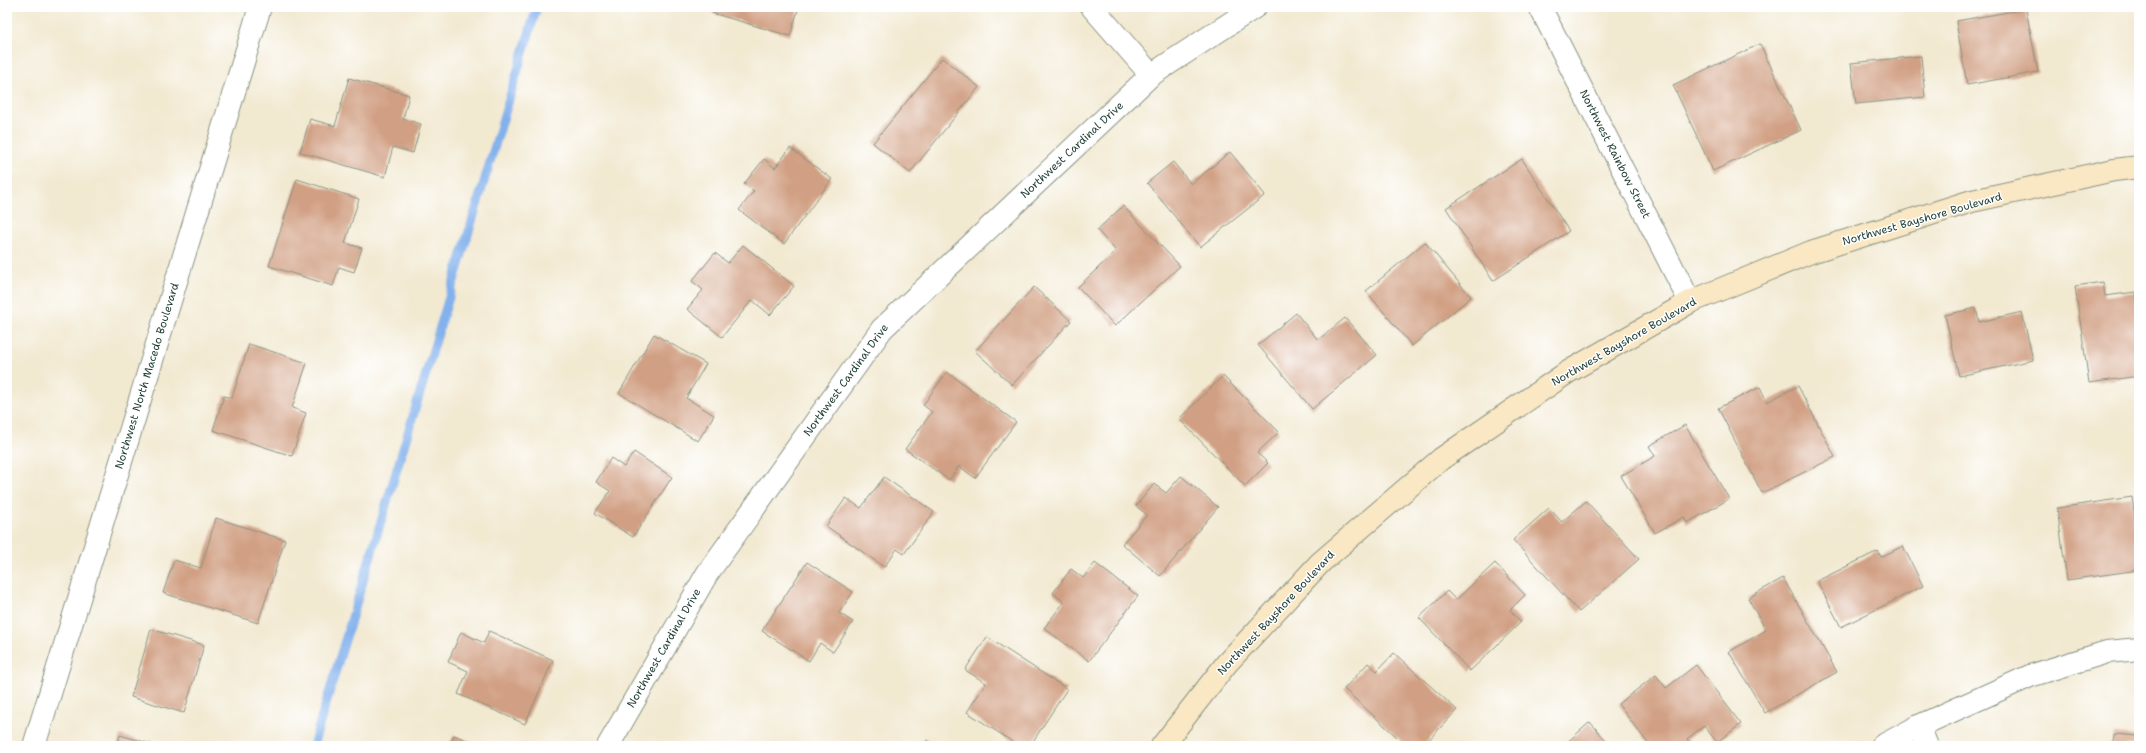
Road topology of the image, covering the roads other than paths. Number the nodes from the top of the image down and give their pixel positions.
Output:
1 (260, 7) edge
2 (1092, 7) edge
3 (1255, 7) edge
4 (1540, 7) edge
5 (1151, 76) junction
6 (2139, 168) edge
7 (1690, 302) junction
8 (2139, 649) edge
9 (1920, 726) junction
10 (34, 746) edge
11 (608, 746) edge
12 (1162, 746) edge
13 (1882, 746) edge
14 (1927, 746) edge

1 - 10 street, Northwest North Macedo Boulevard
2 - 5 street
3 - 5 street, Northwest Cardinal Drive
4 - 7 street, Northwest Rainbow Street
5 - 11 street, Northwest Cardinal Drive
6 - 7 main road, Northwest Bayshore Boulevard
7 - 12 main road, Northwest Bayshore Boulevard
8 - 9 street
9 - 13 street
9 - 14 street

